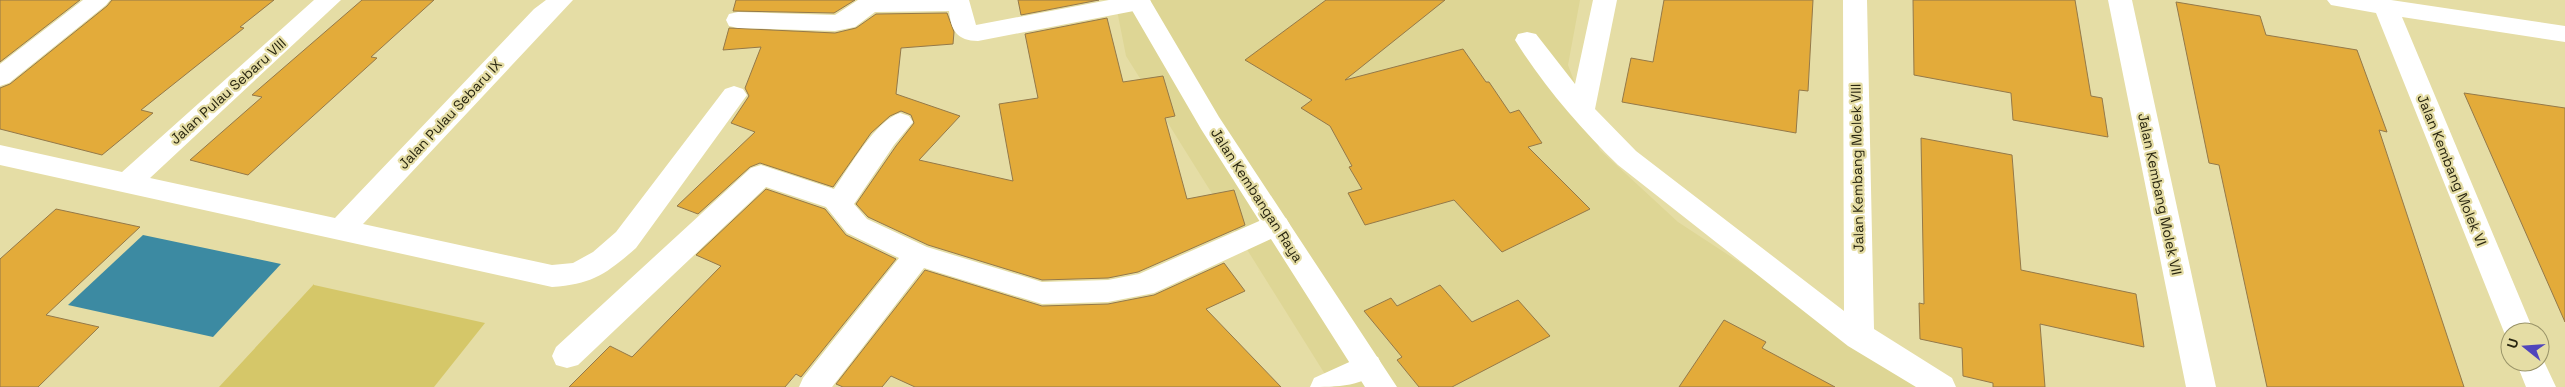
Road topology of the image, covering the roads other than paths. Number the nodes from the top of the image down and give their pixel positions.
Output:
1 (98, 0) edge
2 (329, 0) edge
3 (561, 0) edge
4 (1605, 0) edge
5 (1855, 0) edge
6 (2120, 0) edge
7 (2339, 0) edge
8 (1138, 1) edge
9 (2386, 7) junction
10 (738, 20) dead end
11 (2565, 34) edge
12 (1527, 40) dead end
13 (0, 77) edge
14 (734, 95) dead end
15 (1582, 111) junction
16 (900, 122) dead end
17 (0, 155) edge
18 (127, 183) junction
19 (840, 201) junction
20 (1276, 225) junction
21 (341, 230) junction
22 (918, 255) junction
23 (2515, 322) edge
24 (1859, 336) junction
25 (567, 356) dead end
26 (2535, 372) edge
27 (1375, 376) edge
28 (814, 387) edge
29 (1325, 387) edge
30 (1941, 387) edge
31 (2201, 387) edge
32 (2541, 387) edge

1 - 13 street
2 - 18 street, Jalan Pulau Sebaru VIII
3 - 21 street, Jalan Pulau Sebaru IX
4 - 15 street
5 - 24 street, Jalan Kembang Molek VIII
6 - 31 street, Jalan Kembang Molek VII
7 - 9 street
8 - 10 street
8 - 20 street, Jalan Kembangan Raya
9 - 11 street
9 - 23 street, Jalan Kembang Molek VI
12 - 15 street
14 - 21 street
15 - 24 street
16 - 19 street
17 - 18 street
18 - 21 street
19 - 22 street
19 - 25 street
20 - 22 street
20 - 27 street, Jalan Kembangan Raya
22 - 28 street
24 - 30 street
26 - 32 street
27 - 29 street

